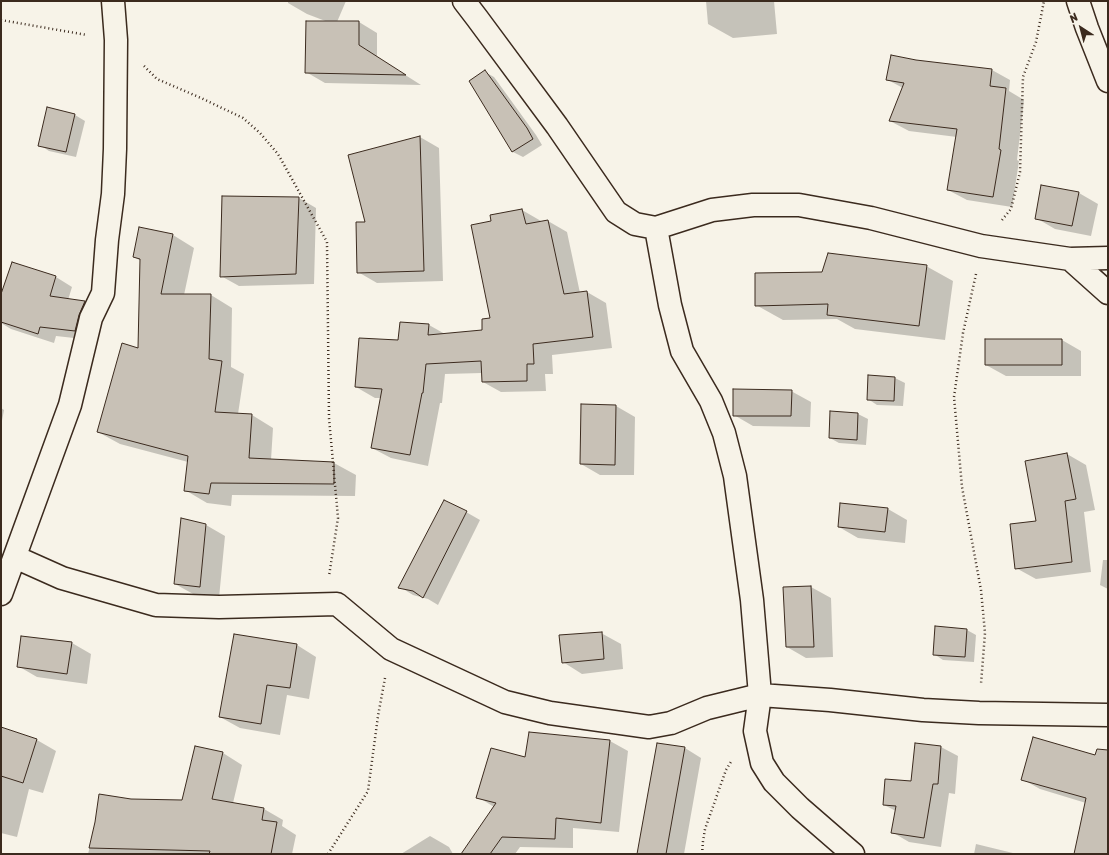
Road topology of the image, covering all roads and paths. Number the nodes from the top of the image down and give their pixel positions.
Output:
1 (113, 1) edge
2 (464, 1) edge
3 (1044, 1) edge
4 (1078, 1) edge
5 (1, 20) edge
6 (116, 40) junction
7 (1108, 81) edge
8 (656, 228) junction
9 (981, 246) junction
10 (1108, 258) edge
11 (1070, 259) junction
12 (1108, 293) edge
13 (15, 557) junction
14 (1, 594) edge
15 (337, 604) junction
16 (391, 649) junction
17 (760, 695) junction
18 (978, 713) junction
19 (1108, 715) edge
20 (755, 731) junction
21 (328, 854) edge
22 (702, 854) edge
23 (853, 854) edge

1 - 6 street
2 - 8 street
3 - 9 path
4 - 7 street
5 - 6 path
6 - 13 street
6 - 15 path
8 - 9 street
8 - 17 street
9 - 11 street
9 - 18 path
10 - 11 street
11 - 12 street
13 - 14 street
13 - 15 street
15 - 16 street
16 - 17 street
16 - 21 path
17 - 18 street
17 - 20 street
18 - 19 street
20 - 22 path
20 - 23 street

